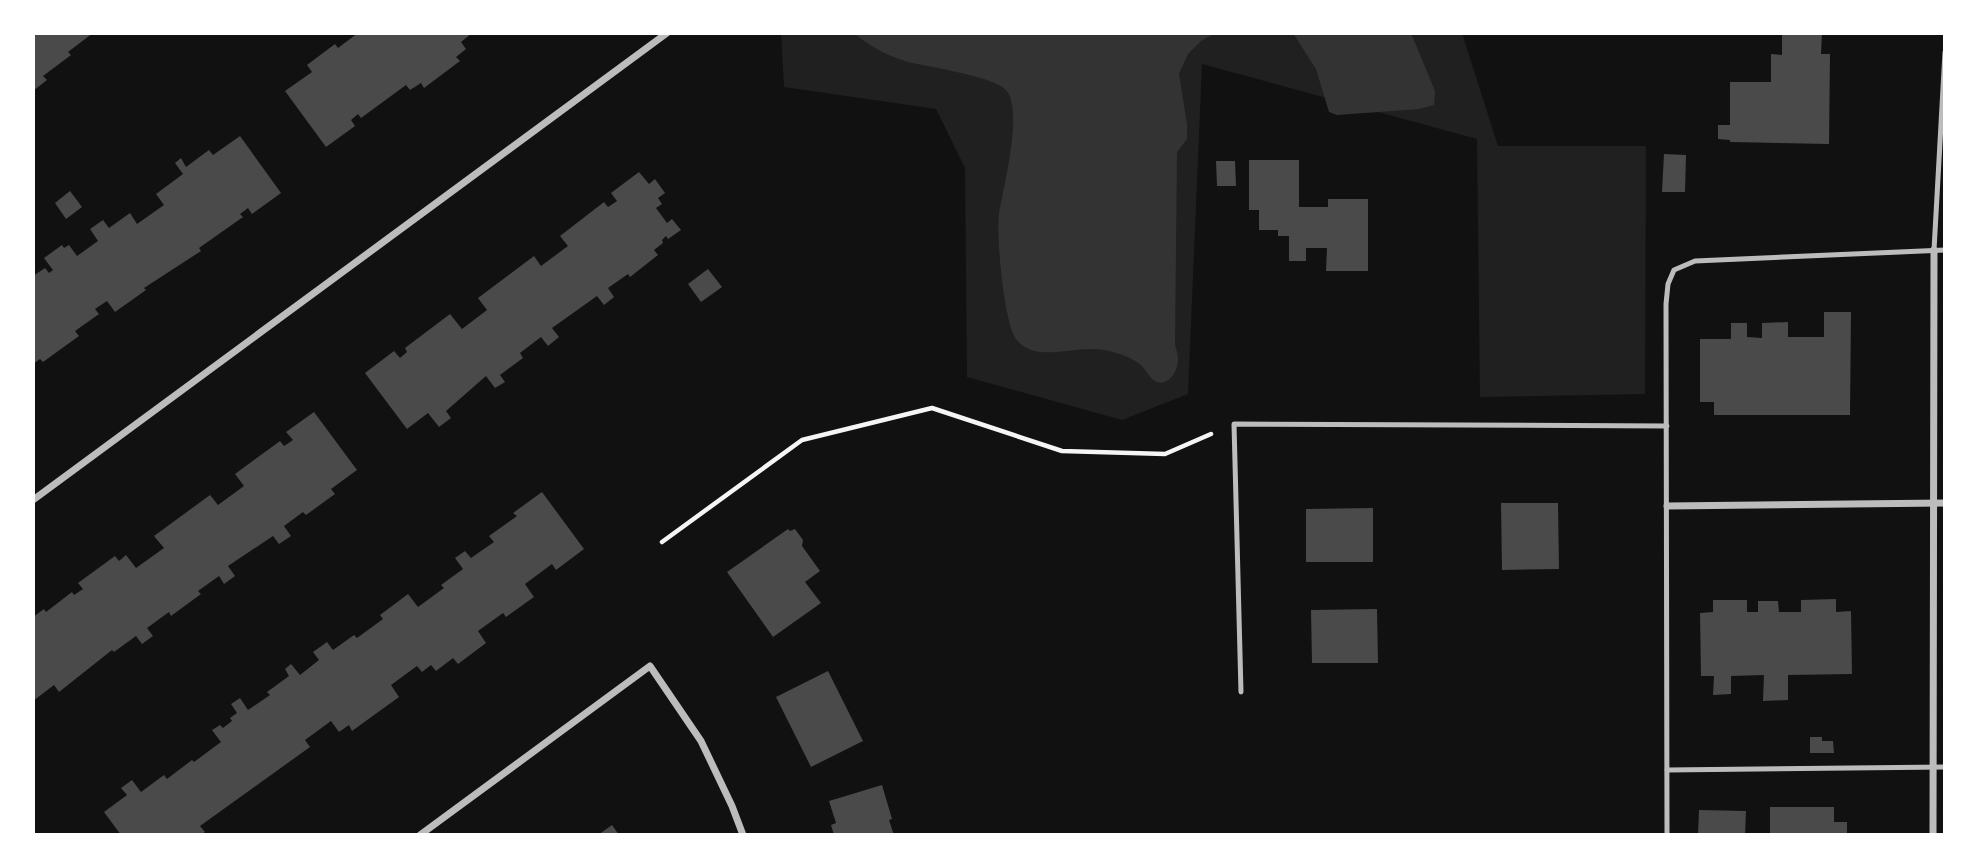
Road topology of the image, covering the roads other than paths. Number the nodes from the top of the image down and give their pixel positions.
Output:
1 (667, 33) edge
2 (1945, 52) edge
3 (1934, 250) junction
4 (1945, 250) edge
5 (1667, 426) junction
6 (33, 500) edge
7 (1934, 503) junction
8 (1945, 503) edge
9 (1667, 506) junction
10 (1241, 692) dead end
11 (1933, 767) junction
12 (1945, 767) edge
13 (1667, 770) junction
14 (420, 835) edge
15 (743, 835) edge
16 (1667, 835) edge
17 (1933, 835) edge

1 - 6 street
2 - 3 lane
3 - 4 lane
3 - 5 lane
3 - 7 street
5 - 9 lane
5 - 10 lane
7 - 8 street
7 - 9 street
7 - 11 street
9 - 13 lane
11 - 12 lane
11 - 13 lane
11 - 17 street
13 - 16 lane
14 - 15 street

